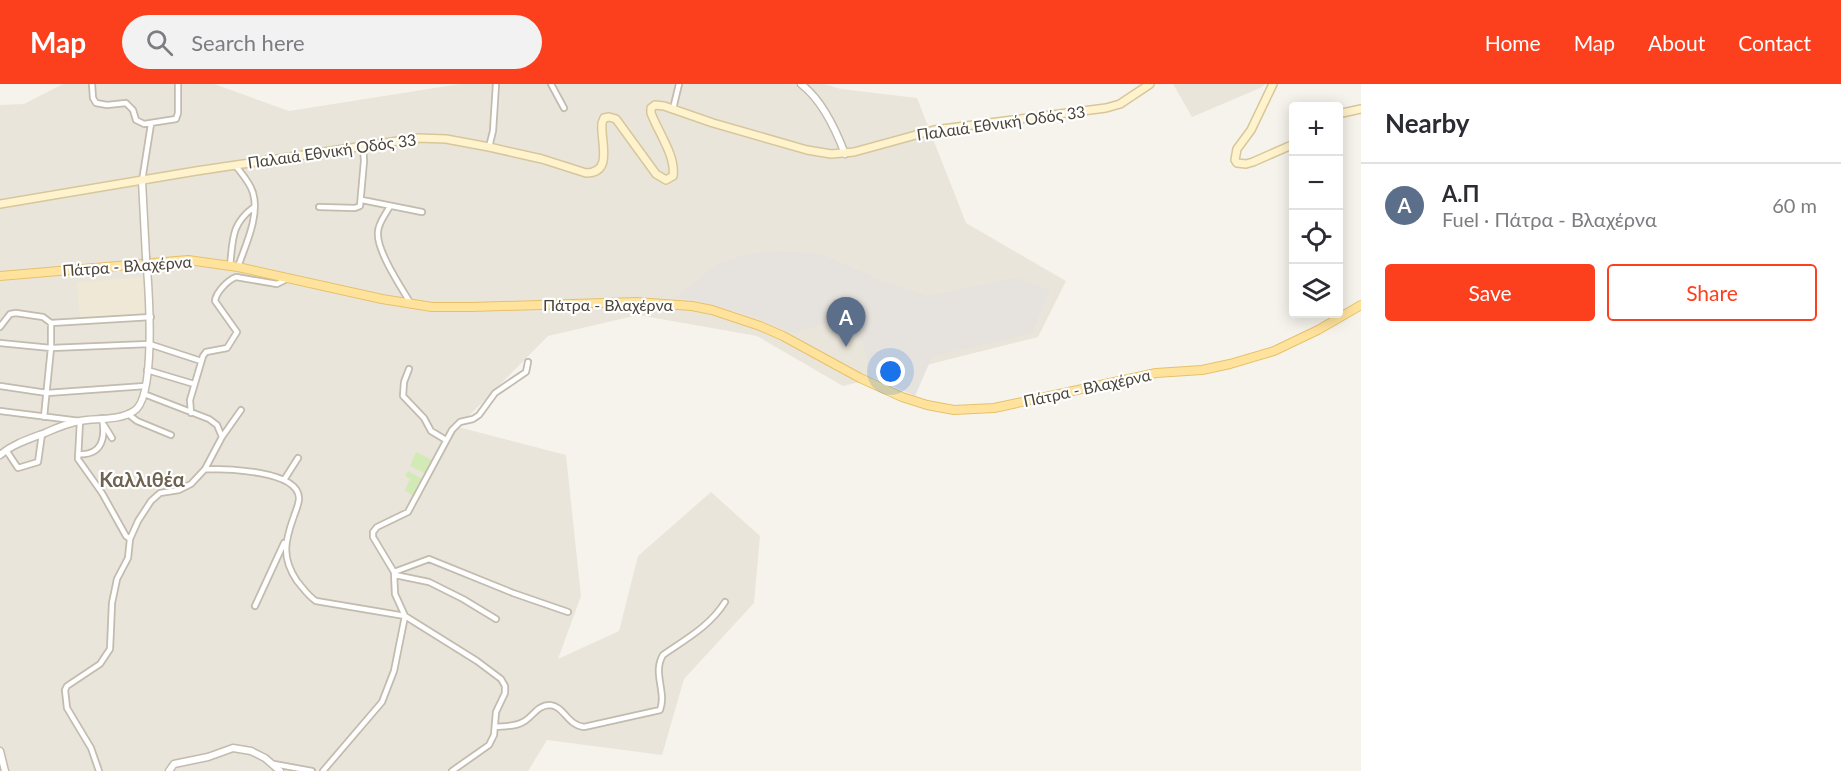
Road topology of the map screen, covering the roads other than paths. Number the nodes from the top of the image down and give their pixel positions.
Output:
1 (92, 84) edge
2 (178, 84) edge
3 (496, 84) edge
4 (551, 84) edge
5 (679, 84) edge
6 (801, 84) edge
7 (1150, 84) edge
8 (1273, 84) edge
9 (564, 108) dead end
10 (673, 109) junction
11 (1361, 109) edge
12 (1343, 113) edge
13 (151, 124) junction
14 (363, 145) junction
15 (1289, 146) edge
16 (489, 147) junction
17 (845, 154) junction
18 (235, 165) junction
19 (142, 181) junction
20 (362, 200) junction
21 (0, 204) edge
22 (390, 206) junction
23 (254, 207) junction
24 (319, 207) dead end
25 (422, 212) dead end
26 (234, 266) junction
27 (0, 276) edge
28 (289, 278) junction
29 (411, 304) junction
30 (1361, 305) edge
31 (151, 317) junction
32 (51, 322) junction
33 (0, 327) edge
34 (0, 343) edge
35 (149, 344) junction
36 (51, 348) junction
37 (201, 361) junction
38 (528, 362) dead end
39 (409, 369) dead end
40 (147, 370) junction
41 (194, 384) junction
42 (0, 386) edge
43 (145, 386) junction
44 (47, 393) junction
45 (144, 394) junction
46 (241, 410) dead end
47 (0, 411) edge
48 (191, 413) junction
49 (128, 414) junction
50 (44, 417) junction
51 (80, 420) junction
52 (103, 420) junction
53 (42, 434) junction
54 (171, 435) dead end
55 (222, 437) junction
56 (111, 438) dead end
57 (446, 440) junction
58 (6, 450) junction
59 (78, 454) junction
60 (0, 455) edge
61 (298, 458) dead end
62 (205, 469) junction
63 (284, 480) junction
64 (286, 537) junction
65 (130, 539) junction
66 (394, 573) junction
67 (725, 602) dead end
68 (255, 606) dead end
69 (568, 612) dead end
70 (405, 616) junction
71 (496, 619) dead end
72 (495, 727) junction
73 (0, 751) edge
74 (274, 764) junction
75 (6, 771) edge
76 (99, 771) edge
77 (169, 771) edge
78 (280, 771) edge
79 (312, 771) edge
80 (323, 771) edge
81 (452, 771) edge

1 - 13 street
2 - 13 street
3 - 16 street
4 - 9 street
5 - 10 street
6 - 17 street
7 - 17 main road, Παλαιά Εθνική Οδός 33
8 - 15 main road
10 - 16 main road, Παλαιά Εθνική Οδός 33
10 - 17 main road, Παλαιά Εθνική Οδός 33
11 - 12 main road
13 - 19 street
14 - 16 main road, Παλαιά Εθνική Οδός 33
14 - 18 main road, Παλαιά Εθνική Οδός 33
14 - 20 street
18 - 19 main road, Παλαιά Εθνική Οδός 33
18 - 23 street
19 - 21 main road, Παλαιά Εθνική Οδός 33
19 - 31 street, bridge
20 - 22 street
20 - 24 street
22 - 25 street
22 - 29 street
23 - 26 street
23 - 26 street
26 - 27 main road, Πάτρα - Βλαχέρνα
26 - 28 main road, Πάτρα - Βλαχέρνα
28 - 29 main road, Πάτρα - Βλαχέρνα
28 - 37 street
29 - 30 main road, Πάτρα - Βλαχέρνα
31 - 32 street
31 - 35 street
32 - 33 street
32 - 36 street
34 - 36 street
35 - 36 street
35 - 37 street
35 - 40 street
36 - 44 street
37 - 41 street
38 - 57 street
39 - 57 street
40 - 41 street
40 - 43 street
41 - 48 street
42 - 44 street
43 - 44 street
43 - 45 street
44 - 50 street
45 - 48 street
45 - 49 street
46 - 55 street
47 - 50 street
48 - 55 street
49 - 52 street
49 - 54 street
50 - 51 street
51 - 52 street
51 - 53 street
51 - 59 street
52 - 56 street
52 - 59 street
53 - 58 street
53 - 58 street
55 - 62 street
57 - 66 street
58 - 60 street
59 - 65 street
61 - 63 street
62 - 63 street
62 - 65 street
63 - 64 street
64 - 68 street
64 - 70 street
65 - 76 street
66 - 69 street
66 - 70 street
66 - 71 street
67 - 72 street
70 - 72 street
70 - 80 street
72 - 81 street
73 - 75 street
74 - 77 street
74 - 78 street
74 - 79 street

